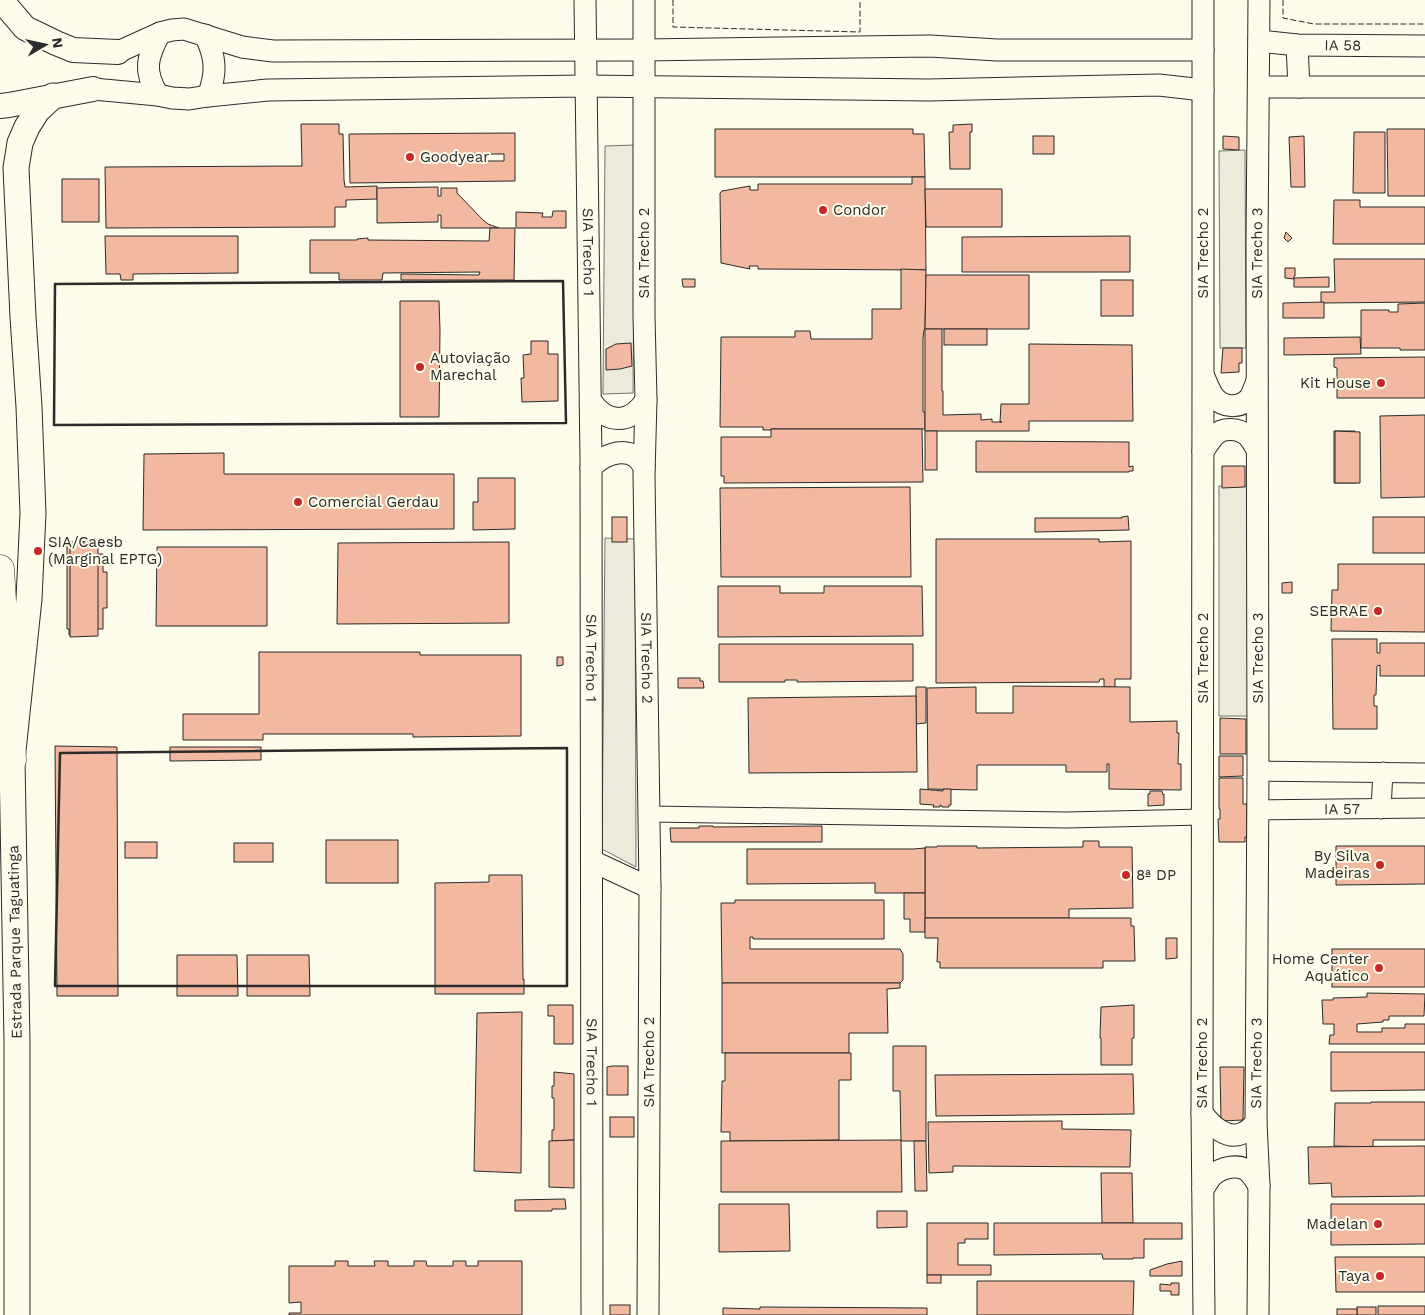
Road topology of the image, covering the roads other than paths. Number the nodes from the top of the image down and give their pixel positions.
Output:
1 (1, 0) edge
2 (585, 0) edge
3 (644, 0) edge
4 (1203, 0) edge
5 (1260, 0) edge
6 (160, 33) junction
7 (205, 35) junction
8 (1259, 41) junction
9 (1297, 45) junction
10 (1425, 46) edge
11 (586, 49) junction
12 (644, 50) junction
13 (1203, 50) junction
14 (118, 52) joint
15 (586, 86) junction
16 (643, 86) junction
17 (1259, 86) junction
18 (1299, 87) junction
19 (1425, 87) edge
20 (94, 89) joint
21 (1203, 90) junction
22 (53, 96) junction
23 (158, 96) junction
24 (208, 96) junction
25 (0, 106) edge
26 (8, 161) edge
27 (1203, 376) junction
28 (1258, 380) junction
29 (646, 400) junction
30 (591, 401) junction
31 (1257, 449) junction
32 (1203, 451) junction
33 (644, 467) junction
34 (591, 468) junction
35 (0, 568) edge
36 (12, 760) junction
37 (1258, 771) junction
38 (1383, 772) junction
39 (1425, 773) edge
40 (1425, 808) edge
41 (1381, 809) junction
42 (1258, 810) junction
43 (650, 814) junction
44 (1203, 817) junction
45 (592, 861) junction
46 (650, 888) junction
47 (1202, 1113) junction
48 (1256, 1122) junction
49 (1258, 1186) junction
50 (1203, 1189) junction
51 (17, 1315) edge
52 (592, 1315) edge
53 (648, 1315) edge
54 (1204, 1315) edge
55 (1258, 1315) edge

1 - 14 main road
2 - 11 main road, SIA Trecho 1
3 - 12 main road, SIA Trecho 2
4 - 13 main road, SIA Trecho 2
5 - 8 main road, SIA Trecho 3
6 - 7 main road
6 - 14 main road
6 - 23 main road
7 - 11 main road
7 - 24 main road
8 - 9 main road, IA 58
8 - 17 main road, SIA Trecho 3
9 - 10 main road, IA 58
9 - 18 main road
11 - 12 main road
11 - 15 main road, SIA Trecho 1
12 - 13 main road
12 - 16 main road, SIA Trecho 2
13 - 21 main road, SIA Trecho 2
15 - 16 main road
15 - 24 main road
15 - 30 main road, SIA Trecho 1
16 - 21 main road
16 - 29 main road, SIA Trecho 2
17 - 18 main road
17 - 28 main road, SIA Trecho 3
18 - 19 main road
20 - 22 main road
20 - 23 main road
21 - 27 main road, SIA Trecho 2
22 - 25 main road
22 - 26 highway
23 - 24 main road
26 - 36 highway
27 - 28 main road
27 - 32 main road, SIA Trecho 2
28 - 31 main road, SIA Trecho 3
29 - 30 main road
29 - 33 main road, SIA Trecho 2
30 - 34 main road, SIA Trecho 1
31 - 32 main road
31 - 37 main road, SIA Trecho 3
32 - 44 main road, SIA Trecho 2
33 - 34 main road
33 - 43 main road, SIA Trecho 2
34 - 45 main road, SIA Trecho 1
35 - 36 highway, Estrada Parque Taguatinga
36 - 51 highway, Estrada Parque Taguatinga
37 - 38 street
37 - 42 main road, SIA Trecho 3
38 - 39 street
38 - 41 street
40 - 41 street, IA 57
41 - 42 street, IA 57
42 - 48 main road, SIA Trecho 3
43 - 44 street
43 - 46 main road, SIA Trecho 2
44 - 47 main road, SIA Trecho 2
45 - 46 main road
45 - 52 main road, SIA Trecho 1
46 - 53 main road, SIA Trecho 2
47 - 48 main road
47 - 50 main road, SIA Trecho 2
48 - 49 main road, SIA Trecho 3
49 - 50 main road
49 - 55 main road, SIA Trecho 3
50 - 54 main road, SIA Trecho 2

